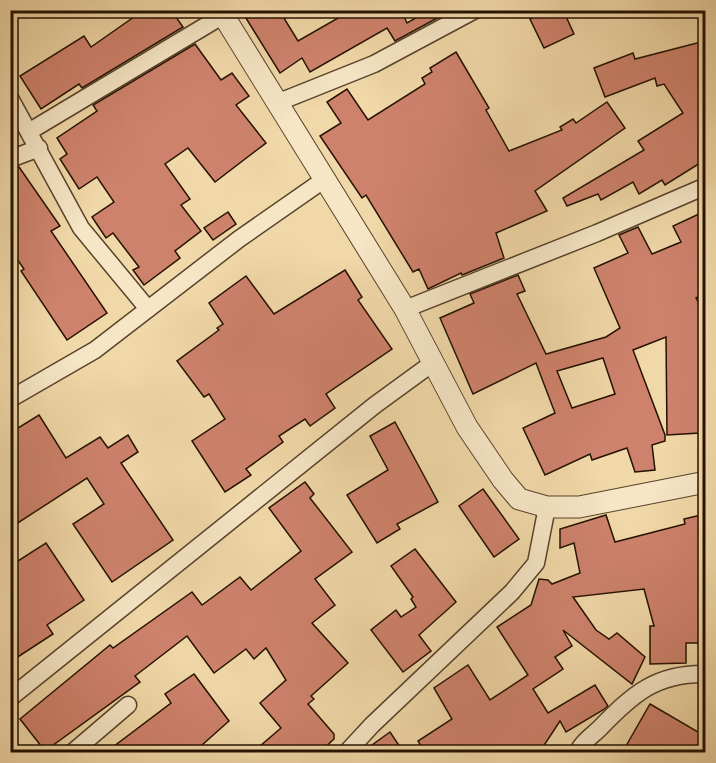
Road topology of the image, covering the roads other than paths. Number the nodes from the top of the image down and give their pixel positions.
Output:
1 (475, 10) edge
2 (221, 13) edge
3 (10, 98) edge
4 (279, 102) junction
5 (30, 131) junction
6 (39, 148) junction
7 (10, 159) edge
8 (325, 179) junction
9 (705, 186) edge
10 (148, 309) junction
11 (405, 309) junction
12 (434, 362) junction
13 (10, 399) edge
14 (705, 482) edge
15 (547, 507) junction
16 (705, 674) edge
17 (10, 698) edge
18 (128, 705) dead end
19 (73, 753) edge
20 (347, 753) edge
21 (578, 753) edge

1 - 4 street
2 - 4 street
2 - 5 street
3 - 5 street
4 - 8 street
5 - 6 street
6 - 7 street
6 - 10 street
8 - 10 street
8 - 11 street
9 - 11 street
10 - 13 street
11 - 12 street
12 - 15 street
12 - 17 street
14 - 15 street
15 - 20 street
16 - 21 street
18 - 19 street

